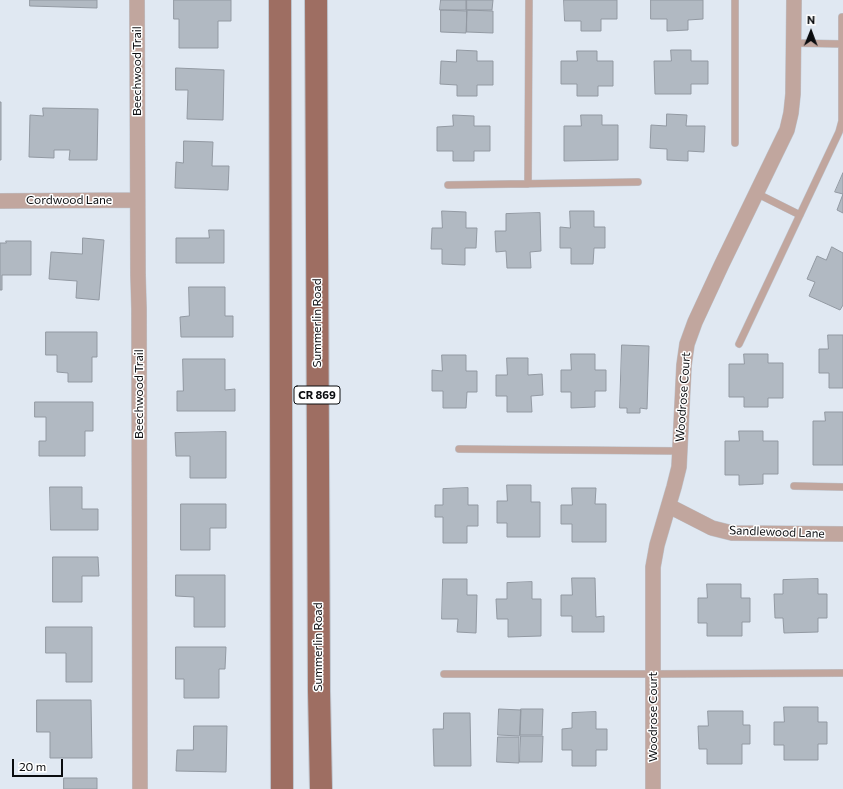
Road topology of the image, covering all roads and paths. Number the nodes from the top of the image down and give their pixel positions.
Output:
1 (137, 0) edge
2 (280, 0) edge
3 (316, 0) edge
4 (529, 0) edge
5 (735, 0) edge
6 (794, 0) edge
7 (842, 17) dead end
8 (793, 43) junction
9 (842, 44) edge
10 (735, 143) dead end
11 (638, 182) dead end
12 (528, 184) junction
13 (448, 185) dead end
14 (756, 193) junction
15 (137, 200) junction
16 (0, 201) edge
17 (800, 215) junction
18 (739, 344) dead end
19 (459, 449) dead end
20 (679, 452) junction
21 (794, 486) dead end
22 (843, 487) edge
23 (669, 506) junction
24 (843, 534) edge
25 (843, 673) edge
26 (444, 674) dead end
27 (653, 674) junction
28 (140, 789) edge
29 (282, 789) edge
30 (321, 789) edge
31 (653, 789) edge

1 - 15 street, Beechwood Trail
2 - 29 main road, CR 869
3 - 30 main road, Summerlin Road / CR 869
4 - 12 lane
5 - 10 lane
6 - 8 street, Woodrose Court
7 - 9 lane
8 - 9 lane
8 - 14 street, Woodrose Court
9 - 17 lane
11 - 12 lane
12 - 13 lane
14 - 17 lane
14 - 20 street, Woodrose Court
15 - 16 street, Cordwood Lane
15 - 28 street, Beechwood Trail
17 - 18 lane
19 - 20 lane
20 - 23 street, Woodrose Court
21 - 22 lane
23 - 24 street, Sandlewood Lane
23 - 27 street, Woodrose Court
25 - 27 lane
26 - 27 lane
27 - 31 street, Woodrose Court

